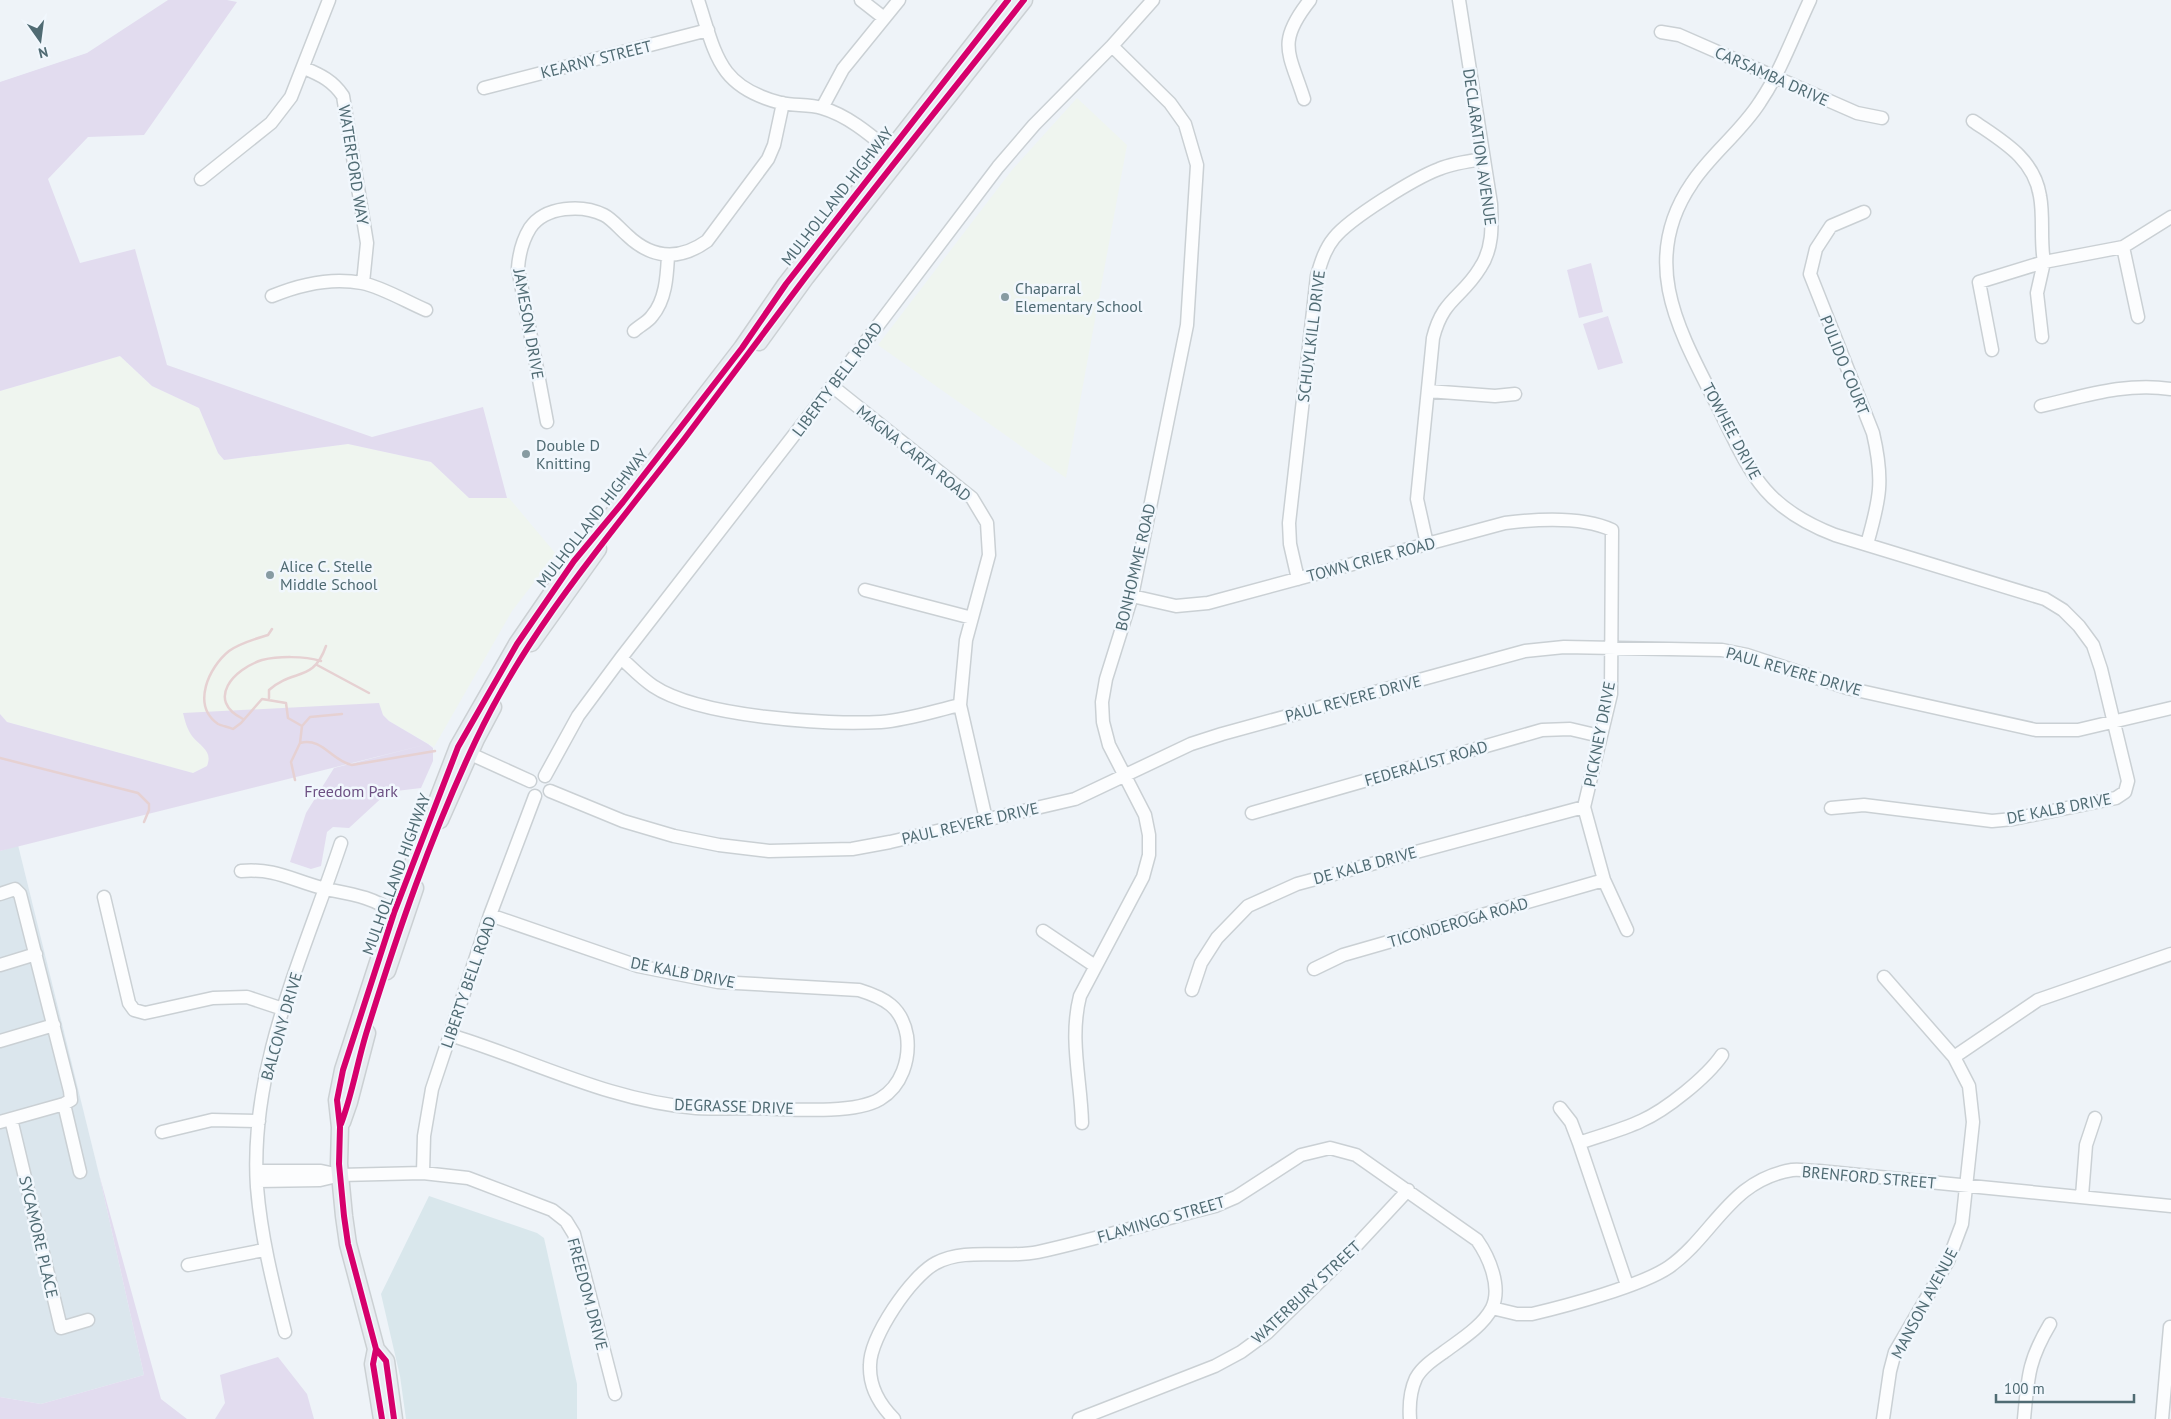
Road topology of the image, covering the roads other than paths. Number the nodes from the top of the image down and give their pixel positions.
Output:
1 (329, 0) edge
2 (698, 0) edge
3 (861, 0) edge
4 (899, 0) edge
5 (1008, 0) edge
6 (1024, 0) edge
7 (1153, 0) edge
8 (1310, 0) edge
9 (1459, 0) edge
10 (1810, 0) edge
11 (884, 18) junction
12 (708, 30) junction
13 (1661, 32) dead end
14 (1112, 46) junction
15 (304, 68) junction
16 (1774, 76) junction
17 (484, 88) dead end
18 (1304, 99) dead end
19 (783, 104) junction
20 (822, 108) junction
21 (1882, 118) dead end
22 (1973, 120) dead end
23 (895, 155) junction
24 (1484, 159) junction
25 (201, 179) dead end
26 (1864, 212) dead end
27 (2171, 218) edge
28 (2123, 247) junction
29 (668, 256) junction
30 (2044, 262) junction
31 (363, 283) junction
32 (272, 296) dead end
33 (426, 310) dead end
34 (2138, 317) dead end
35 (634, 331) dead end
36 (2042, 337) dead end
37 (1992, 350) dead end
38 (832, 386) junction
39 (2171, 389) edge
40 (1428, 391) junction
41 (1516, 394) dead end
42 (2041, 406) dead end
43 (547, 422) dead end
44 (1612, 530) joint
45 (1427, 544) junction
46 (1867, 544) junction
47 (1298, 578) junction
48 (865, 590) dead end
49 (1132, 596) junction
50 (972, 618) junction
51 (1612, 648) junction
52 (621, 658) junction
53 (960, 705) junction
54 (2171, 708) edge
55 (2114, 722) junction
56 (1600, 736) junction
57 (467, 752) junction
58 (545, 776) junction
59 (1126, 776) junction
60 (530, 781) junction
61 (550, 791) junction
62 (535, 796) junction
63 (1584, 806) junction
64 (1831, 808) dead end
65 (1252, 813) dead end
66 (986, 820) junction
67 (341, 843) dead end
68 (241, 870) dead end
69 (1604, 880) junction
70 (326, 889) junction
71 (0, 894) edge
72 (104, 897) dead end
73 (400, 915) junction
74 (490, 915) junction
75 (1627, 930) dead end
76 (1043, 931) dead end
77 (36, 954) junction
78 (2171, 954) edge
79 (0, 964) edge
80 (1095, 966) junction
81 (1314, 969) dead end
82 (1884, 977) dead end
83 (1192, 990) dead end
84 (283, 1009) junction
85 (54, 1025) junction
86 (450, 1035) junction
87 (0, 1041) edge
88 (909, 1050) joint
89 (1722, 1055) dead end
90 (1954, 1057) junction
91 (64, 1104) junction
92 (1560, 1108) dead end
93 (2095, 1118) dead end
94 (6, 1120) edge
95 (259, 1121) junction
96 (1082, 1123) dead end
97 (162, 1132) dead end
98 (1579, 1143) junction
99 (80, 1172) dead end
100 (423, 1173) junction
101 (340, 1175) junction
102 (257, 1176) junction
103 (1968, 1186) junction
104 (1408, 1190) junction
105 (2082, 1196) junction
106 (2171, 1206) edge
107 (264, 1250) junction
108 (188, 1264) dead end
109 (1627, 1285) junction
110 (1492, 1308) junction
111 (88, 1320) dead end
112 (2050, 1324) dead end
113 (2170, 1327) dead end
114 (285, 1332) dead end
115 (376, 1348) junction
116 (615, 1394) dead end
117 (382, 1419) edge
118 (394, 1419) edge
119 (894, 1419) edge
120 (1079, 1419) edge
121 (1410, 1419) edge
122 (1883, 1419) edge
123 (2024, 1419) edge
124 (2162, 1419) edge

1 - 15 street
2 - 12 street
3 - 11 street
4 - 11 street
5 - 23 main road, MULHOLLAND HIGHWAY
6 - 23 main road, MULHOLLAND HIGHWAY
7 - 14 street, LIBERTY BELL ROAD
8 - 18 street
9 - 24 street, DECLARATION AVENUE
10 - 16 street, TOWHEE DRIVE
11 - 20 street
12 - 17 street, KEARNY STREET
12 - 19 street
13 - 16 street, CARSAMBA DRIVE
14 - 38 street, LIBERTY BELL ROAD
14 - 49 street, BONHOMME ROAD
15 - 25 street
15 - 31 street, WATERFORD WAY
16 - 21 street, CARSAMBA DRIVE
16 - 46 street, TOWHEE DRIVE
19 - 20 street
19 - 29 street
20 - 23 street
22 - 30 street
23 - 57 main road, MULHOLLAND HIGHWAY
23 - 73 main road, MULHOLLAND HIGHWAY
24 - 40 street, DECLARATION AVENUE
24 - 47 street, SCHUYLKILL DRIVE
26 - 46 street, PULIDO COURT
27 - 28 street
28 - 30 street
28 - 34 street
29 - 35 street
29 - 43 street, JAMESON DRIVE
30 - 36 street
30 - 37 street
31 - 32 street
31 - 33 street
38 - 50 street, MAGNA CARTA ROAD
38 - 52 street, LIBERTY BELL ROAD
39 - 42 street
40 - 41 street
40 - 45 street, DECLARATION AVENUE
44 - 45 street, TOWN CRIER ROAD
44 - 51 street, PICKNEY DRIVE
45 - 47 street, TOWN CRIER ROAD
46 - 55 street, TOWHEE DRIVE
47 - 49 street, TOWN CRIER ROAD
48 - 50 street
49 - 59 street, BONHOMME ROAD
50 - 53 street, MAGNA CARTA ROAD
51 - 55 street, PAUL REVERE DRIVE
51 - 56 street, PICKNEY DRIVE
51 - 59 street, PAUL REVERE DRIVE
52 - 53 street
52 - 58 street, LIBERTY BELL ROAD
53 - 66 street, MAGNA CARTA ROAD
54 - 55 street, PAUL REVERE DRIVE
55 - 64 street, DE KALB DRIVE
56 - 63 street, PICKNEY DRIVE
56 - 65 street, FEDERALIST ROAD
57 - 60 street
57 - 73 main road, MULHOLLAND HIGHWAY
58 - 60 street
58 - 61 street
59 - 66 street, PAUL REVERE DRIVE
59 - 80 street, BONHOMME ROAD
60 - 62 street
61 - 62 street
61 - 66 street, PAUL REVERE DRIVE
62 - 74 street, LIBERTY BELL ROAD
63 - 69 street, PICKNEY DRIVE
63 - 83 street, DE KALB DRIVE
67 - 70 street, BALCONY DRIVE
68 - 70 street
69 - 75 street, PICKNEY DRIVE
69 - 81 street, TICONDEROGA ROAD
70 - 73 street
70 - 84 street, BALCONY DRIVE
71 - 77 street
72 - 84 street
73 - 101 main road, MULHOLLAND HIGHWAY
74 - 86 street, LIBERTY BELL ROAD
74 - 88 street, DE KALB DRIVE
76 - 80 street
77 - 79 street
77 - 85 street
78 - 90 street
80 - 96 street, BONHOMME ROAD
82 - 90 street, MANSON AVENUE
84 - 95 street, BALCONY DRIVE
85 - 87 street
85 - 91 street
86 - 88 street, DEGRASSE DRIVE
86 - 100 street, LIBERTY BELL ROAD
89 - 98 street
90 - 103 street, MANSON AVENUE
91 - 94 street
91 - 99 street
92 - 98 street
93 - 105 street
94 - 111 street, SYCAMORE PLACE
95 - 97 street
95 - 102 street, BALCONY DRIVE
98 - 109 street
100 - 101 street, FREEDOM DRIVE
100 - 116 street, FREEDOM DRIVE
101 - 102 street, FREEDOM DRIVE
101 - 115 main road, MULHOLLAND HIGHWAY
102 - 107 street, BALCONY DRIVE
103 - 105 street, BRENFORD STREET
103 - 109 street, BRENFORD STREET
103 - 122 street, MANSON AVENUE
104 - 110 street, FLAMINGO STREET
104 - 119 street, FLAMINGO STREET
104 - 120 street, WATERBURY STREET
105 - 106 street, BRENFORD STREET
107 - 108 street
107 - 114 street, BALCONY DRIVE
109 - 110 street, BRENFORD STREET
110 - 121 street
112 - 123 street
113 - 124 street
115 - 117 main road, MULHOLLAND HIGHWAY
115 - 118 main road, MULHOLLAND HIGHWAY

